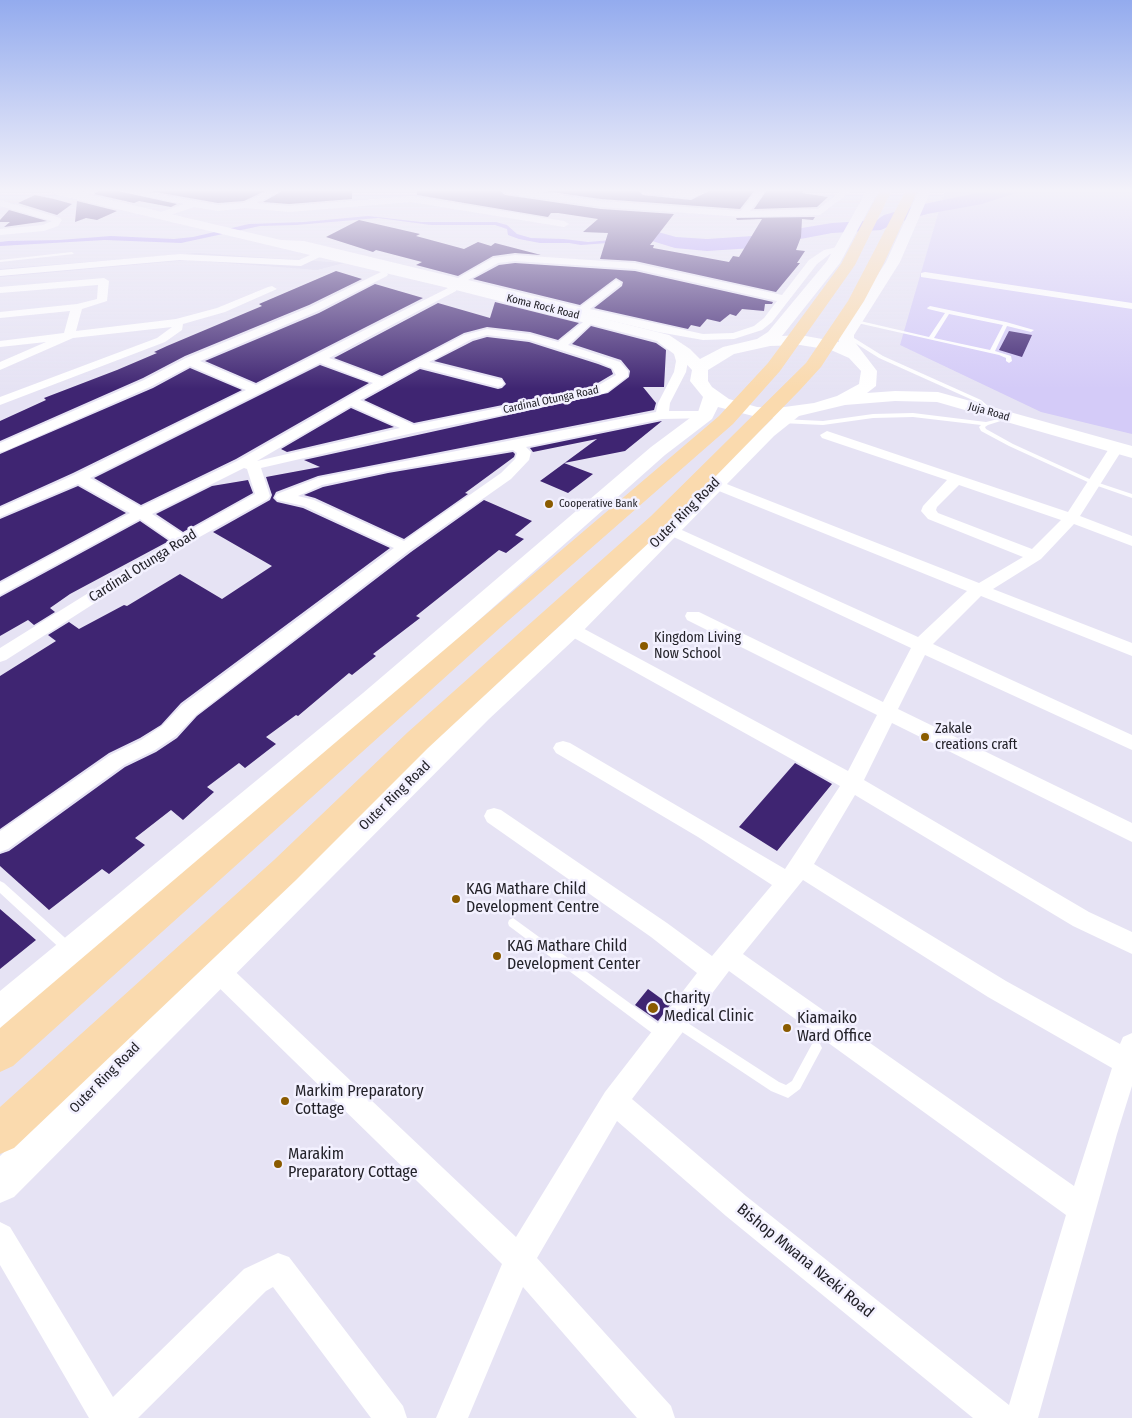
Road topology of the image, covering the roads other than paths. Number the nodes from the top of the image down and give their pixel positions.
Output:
1 (43, 256) edge
2 (317, 256) junction
3 (349, 256) edge
4 (820, 256) edge
5 (844, 256) edge
6 (853, 256) edge
7 (875, 256) edge
8 (890, 256) edge
9 (0, 261) edge
10 (0, 273) edge
11 (383, 274) junction
12 (925, 276) dead end
13 (616, 284) dead end
14 (456, 285) junction
15 (272, 289) dead end
16 (0, 290) edge
17 (783, 299) junction
18 (1132, 306) edge
19 (77, 308) junction
20 (930, 308) dead end
21 (583, 310) junction
22 (948, 312) junction
23 (0, 315) edge
24 (177, 322) junction
25 (587, 322) junction
26 (1006, 324) junction
27 (1031, 330) dead end
28 (846, 334) junction
29 (69, 336) junction
30 (663, 338) junction
31 (931, 338) junction
32 (766, 342) junction
33 (0, 344) edge
34 (561, 345) junction
35 (742, 346) junction
36 (992, 352) junction
37 (318, 358) junction
38 (858, 358) junction
39 (190, 361) junction
40 (1009, 361) dead end
41 (421, 364) junction
42 (0, 366) edge
43 (700, 369) junction
44 (382, 382) junction
45 (498, 383) dead end
46 (254, 389) junction
47 (938, 398) junction
48 (843, 400) junction
49 (351, 401) junction
50 (0, 402) edge
51 (712, 404) junction
52 (662, 415) junction
53 (785, 415) junction
54 (996, 418) junction
55 (413, 429) junction
56 (827, 435) dead end
57 (516, 445) junction
58 (0, 448) edge
59 (1124, 450) edge
60 (248, 465) junction
61 (79, 478) junction
62 (955, 480) junction
63 (1094, 482) junction
64 (714, 484) junction
65 (263, 496) junction
66 (1132, 496) edge
67 (284, 497) junction
68 (0, 513) edge
69 (141, 513) junction
70 (1071, 518) junction
71 (668, 529) junction
72 (182, 541) junction
73 (1132, 541) edge
74 (405, 548) junction
75 (1035, 556) junction
76 (980, 589) junction
77 (0, 590) edge
78 (693, 616) dead end
79 (571, 629) junction
80 (921, 645) junction
81 (1132, 650) edge
82 (0, 656) edge
83 (888, 711) junction
84 (1132, 743) edge
85 (563, 748) dead end
86 (852, 784) junction
87 (494, 816) dead end
88 (1132, 834) edge
89 (0, 843) edge
90 (794, 875) junction
91 (0, 886) edge
92 (514, 923) dead end
93 (1132, 943) edge
94 (73, 953) junction
95 (720, 963) junction
96 (216, 969) junction
97 (0, 1013) edge
98 (670, 1028) junction
99 (816, 1048) dead end
100 (0, 1053) edge
101 (1129, 1054) edge
102 (614, 1101) junction
103 (0, 1134) edge
104 (0, 1183) edge
105 (1082, 1209) junction
106 (0, 1237) edge
107 (519, 1260) junction
108 (107, 1418) edge
109 (115, 1418) edge
110 (390, 1418) edge
111 (452, 1418) edge
112 (659, 1418) edge
113 (999, 1418) edge
114 (1022, 1418) edge

1 - 9 lane
2 - 10 street
2 - 11 street
2 - 30 main road, Koma Rock Road
3 - 14 street
4 - 17 street
5 - 32 main road, Outer Ring Road
6 - 100 main road, Outer Ring Road
7 - 103 main road, Outer Ring Road
8 - 28 main road, Outer Ring Road
11 - 14 street
11 - 39 street
12 - 18 street
13 - 21 street
14 - 17 street
14 - 21 street
14 - 25 street
14 - 37 street
15 - 24 street
16 - 19 street
17 - 21 street
19 - 23 street
19 - 29 street
20 - 22 lane
22 - 26 lane
22 - 31 lane
24 - 29 street
24 - 50 street
25 - 34 street
25 - 52 street
26 - 27 lane
26 - 36 lane
28 - 31 lane
28 - 32 main road, Outer Ring Road
28 - 38 main road, Outer Ring Road
28 - 54 lane
29 - 33 street
29 - 42 street
30 - 35 main road
30 - 43 main road, Koma Rock Road
31 - 36 lane
32 - 35 main road, Outer Ring Road
34 - 41 street, Cardinal Otunga Road
34 - 55 street, Cardinal Otunga Road
35 - 43 main road, Outer Ring Road
36 - 40 lane
37 - 44 street
37 - 46 street
38 - 47 main road
38 - 48 main road, Outer Ring Road
39 - 46 street
39 - 58 street
41 - 44 street, Cardinal Otunga Road
41 - 45 street
43 - 51 main road
44 - 49 street, Cardinal Otunga Road
46 - 61 street
47 - 48 main road, Juja Road
47 - 54 main road, Juja Road
48 - 53 main road, Outer Ring Road
49 - 55 street
49 - 60 street, Cardinal Otunga Road
51 - 52 street
51 - 53 main road, Outer Ring Road
51 - 94 main road
52 - 57 street
53 - 54 lane
53 - 64 main road, Outer Ring Road
54 - 59 main road, Juja Road
54 - 63 lane
55 - 60 street, Cardinal Otunga Road
56 - 62 street
57 - 67 street
57 - 74 street
59 - 63 street
60 - 65 street
60 - 69 street
61 - 68 street
61 - 69 street
62 - 70 street
62 - 75 street
63 - 66 lane
63 - 70 street
64 - 71 main road, Outer Ring Road
64 - 76 street
65 - 67 street
65 - 72 street, Cardinal Otunga Road
67 - 74 street
69 - 72 street
69 - 77 street
70 - 73 street
70 - 75 street
71 - 79 main road, Outer Ring Road
71 - 80 street
72 - 82 street, Cardinal Otunga Road
74 - 89 street
75 - 76 street
76 - 80 street
76 - 81 street
78 - 83 street
79 - 86 street
79 - 96 main road, Outer Ring Road
80 - 83 street
80 - 84 street
83 - 86 street
83 - 88 street
85 - 90 street
86 - 90 street
86 - 93 street
87 - 95 street
90 - 95 street
90 - 101 street
91 - 94 lane
92 - 98 lane
94 - 97 main road
95 - 98 street
95 - 105 street
96 - 104 main road, Outer Ring Road
96 - 107 street
98 - 99 lane
98 - 102 street
101 - 105 street
102 - 107 street
102 - 113 street, Bishop Mwana Nzeki Road
105 - 114 street
106 - 108 street
107 - 111 street
107 - 112 street
109 - 110 street

